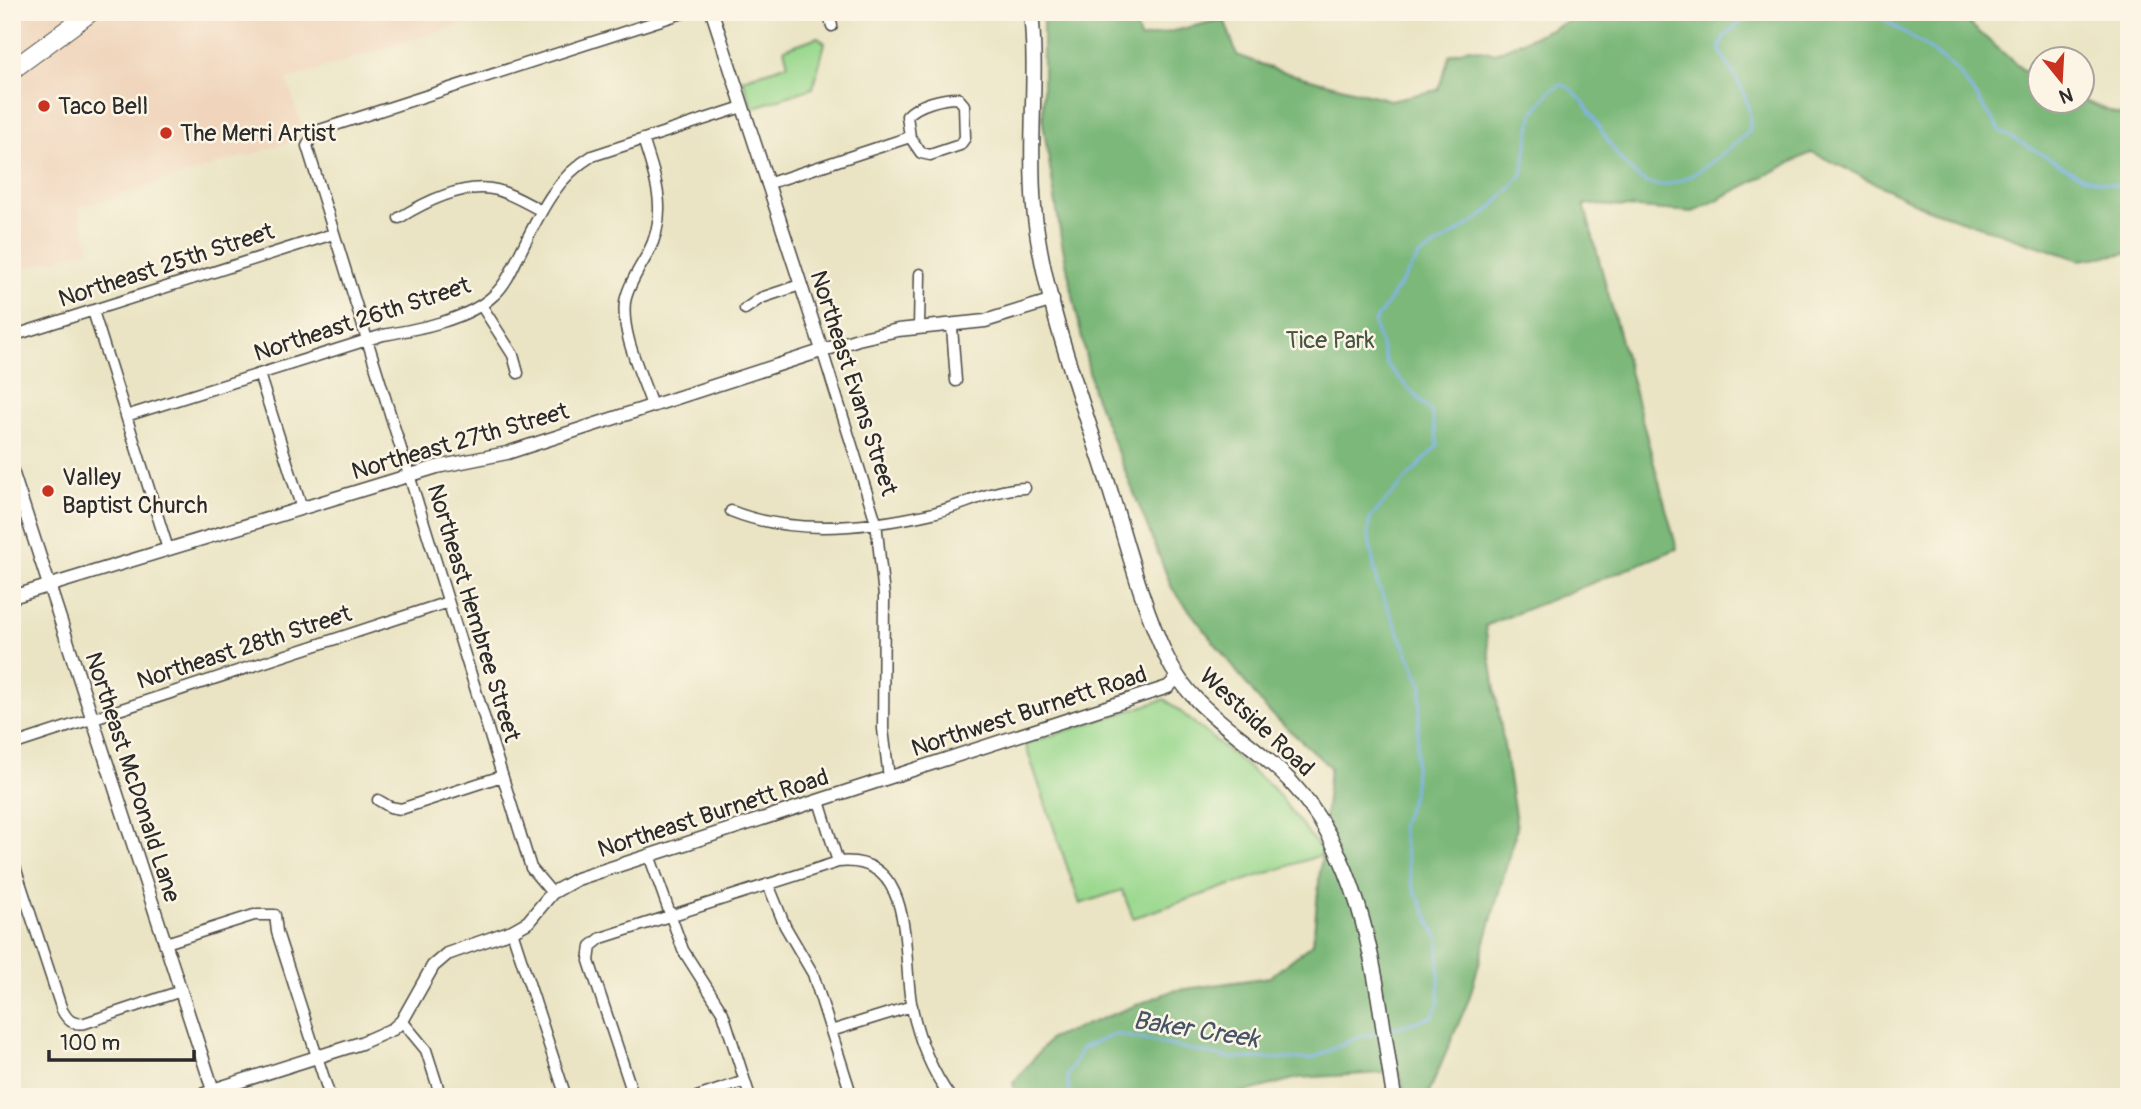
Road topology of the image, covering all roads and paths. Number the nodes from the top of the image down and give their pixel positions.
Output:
1 (91, 12) edge
2 (686, 12) edge
3 (712, 12) edge
4 (828, 12) edge
5 (1031, 12) edge
6 (832, 26) dead end
7 (12, 70) edge
8 (742, 107) junction
9 (910, 137) junction
10 (643, 139) junction
11 (767, 184) junction
12 (542, 211) junction
13 (399, 218) dead end
14 (333, 234) junction
15 (920, 274) dead end
16 (800, 285) junction
17 (1053, 300) junction
18 (481, 305) junction
19 (745, 309) dead end
20 (93, 310) junction
21 (952, 327) junction
22 (919, 328) junction
23 (12, 336) edge
24 (367, 340) junction
25 (822, 351) junction
26 (518, 373) dead end
27 (259, 374) junction
28 (956, 381) dead end
29 (652, 406) junction
30 (126, 416) junction
31 (12, 471) edge
32 (410, 476) junction
33 (1026, 488) dead end
34 (302, 509) junction
35 (731, 511) dead end
36 (876, 522) junction
37 (169, 549) junction
38 (49, 586) junction
39 (12, 597) edge
40 (449, 602) junction
41 (1177, 678) junction
42 (92, 718) junction
43 (12, 745) edge
44 (502, 776) junction
45 (889, 778) junction
46 (378, 800) dead end
47 (819, 802) junction
48 (649, 855) junction
49 (12, 858) edge
50 (838, 862) junction
51 (768, 884) junction
52 (552, 893) junction
53 (670, 916) junction
54 (512, 931) junction
55 (166, 943) junction
56 (181, 991) junction
57 (912, 1006) junction
58 (402, 1021) junction
59 (831, 1031) junction
60 (317, 1056) junction
61 (745, 1081) junction
62 (214, 1094) edge
63 (193, 1097) edge
64 (330, 1097) edge
65 (441, 1097) edge
66 (566, 1097) edge
67 (634, 1097) edge
68 (697, 1097) edge
69 (750, 1097) edge
70 (852, 1097) edge
71 (950, 1097) edge
72 (1394, 1097) edge

1 - 7 highway
2 - 14 street, Northeast Hembree Street
3 - 8 street, Northeast Evans Street
4 - 6 street
5 - 17 main road, Westside Road
8 - 10 street, Northeast 26th Street
8 - 11 street, Northeast Evans Street
9 - 9 street
9 - 11 street
10 - 12 street, Northeast 26th Street
10 - 29 street
11 - 16 street, Northeast Evans Street
12 - 13 street
12 - 18 street, Northeast 26th Street
14 - 20 street, Northeast 25th Street
14 - 24 street, Northeast Hembree Street
15 - 22 street
16 - 19 street
16 - 25 street, Northeast Evans Street
17 - 21 street, Northeast 27th Street
17 - 41 main road, Westside Road
18 - 24 street, Northeast 26th Street
18 - 26 street
20 - 23 street, Northeast 25th Street
20 - 30 street
21 - 22 street, Northeast 27th Street
21 - 28 street
22 - 25 street, Northeast 27th Street
24 - 27 street, Northeast 26th Street
24 - 32 street, Northeast Hembree Street
25 - 29 street, Northeast 27th Street
25 - 36 street, Northeast Evans Street
27 - 30 street, Northeast 26th Street
27 - 34 street
29 - 32 street, Northeast 27th Street
30 - 37 street
31 - 38 street, Northeast McDonald Lane
32 - 34 street, Northeast 27th Street
32 - 40 street, Northeast Hembree Street
33 - 36 street
34 - 37 street, Northeast 27th Street
35 - 36 street
36 - 45 street, Northeast Evans Street
37 - 38 street, Northeast 27th Street
38 - 39 street, Northeast 27th Street
38 - 42 street, Northeast McDonald Lane
40 - 42 street, Northeast 28th Street
40 - 44 street, Northeast Hembree Street
41 - 45 street, Northwest Burnett Road
41 - 72 main road, Westside Road
42 - 43 street, Northeast 28th Street
42 - 55 street, Northeast McDonald Lane
44 - 46 street
44 - 52 street, Northeast Hembree Street
45 - 47 street, Northeast Burnett Road
47 - 48 street, Northeast Burnett Road
47 - 50 street
48 - 52 street, Northeast Burnett Road
48 - 53 street
49 - 56 street
50 - 51 street
50 - 57 street
51 - 53 street
51 - 59 street
52 - 54 street
53 - 61 street
53 - 67 street
54 - 58 street
54 - 66 street
55 - 56 street, Northeast McDonald Lane
55 - 60 street
56 - 62 street, Northeast McDonald Lane
57 - 59 street
57 - 71 street
58 - 60 street
58 - 65 street
59 - 70 street
60 - 62 street
60 - 64 street
61 - 68 street
61 - 69 street
62 - 63 street

